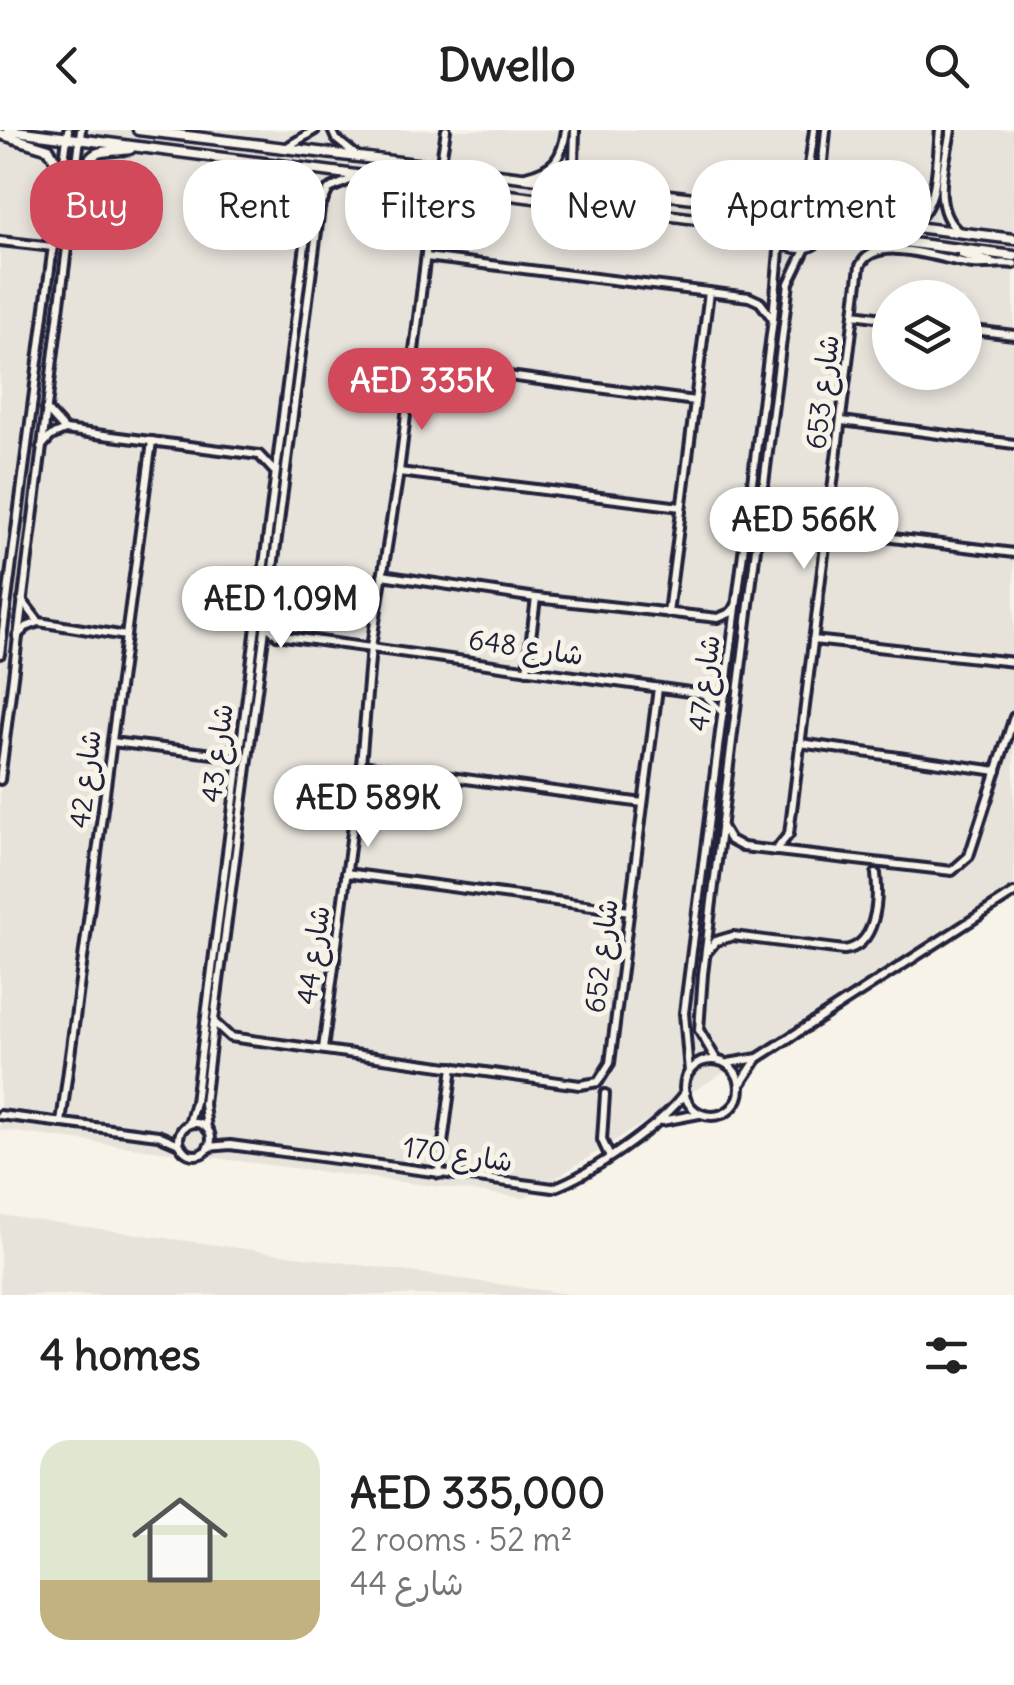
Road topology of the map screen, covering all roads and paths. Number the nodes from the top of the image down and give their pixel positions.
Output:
1 (8, 130) edge
2 (138, 130) edge
3 (315, 130) edge
4 (332, 130) edge
5 (446, 130) edge
6 (566, 130) edge
7 (575, 130) edge
8 (814, 130) edge
9 (826, 130) edge
10 (940, 130) edge
11 (951, 130) edge
12 (156, 131) edge
13 (0, 134) edge
14 (67, 134) edge
15 (81, 135) edge
16 (139, 148) junction
17 (285, 148) junction
18 (442, 155) dead end
19 (358, 157) junction
20 (56, 160) edge
21 (64, 160) edge
22 (78, 160) edge
23 (89, 160) edge
24 (230, 160) edge
25 (575, 160) edge
26 (809, 160) edge
27 (824, 160) edge
28 (519, 177) junction
29 (531, 179) edge
30 (345, 182) edge
31 (511, 194) edge
32 (931, 197) edge
33 (691, 217) edge
34 (931, 229) edge
35 (960, 232) junction
36 (1014, 239) edge
37 (0, 241) edge
38 (30, 245) edge
39 (931, 246) edge
40 (939, 247) junction
41 (53, 250) edge
42 (67, 250) edge
43 (303, 250) edge
44 (427, 250) edge
45 (777, 250) edge
46 (805, 250) edge
47 (1014, 256) edge
48 (426, 257) junction
49 (991, 263) junction
50 (1014, 264) edge
51 (709, 292) junction
52 (854, 314) junction
53 (872, 316) edge
54 (773, 319) junction
55 (982, 331) edge
56 (1014, 335) edge
57 (412, 363) junction
58 (695, 401) junction
59 (46, 408) junction
60 (842, 421) junction
61 (65, 430) junction
62 (152, 441) junction
63 (278, 442) junction
64 (1014, 444) edge
65 (40, 448) junction
66 (259, 455) junction
67 (274, 472) junction
68 (398, 472) junction
69 (682, 507) junction
70 (828, 530) junction
71 (1014, 553) edge
72 (382, 575) junction
73 (536, 598) junction
74 (21, 599) junction
75 (737, 605) junction
76 (668, 613) junction
77 (40, 622) junction
78 (266, 625) junction
79 (126, 636) junction
80 (281, 636) junction
81 (16, 637) junction
82 (814, 640) junction
83 (372, 647) junction
84 (263, 652) junction
85 (0, 654) edge
86 (1014, 662) edge
87 (527, 670) junction
88 (727, 680) junction
89 (658, 688) junction
90 (704, 694) junction
91 (723, 713) junction
92 (1014, 716) edge
93 (112, 742) junction
94 (240, 742) junction
95 (800, 743) junction
96 (222, 755) junction
97 (361, 765) junction
98 (997, 770) junction
99 (237, 771) junction
100 (0, 780) edge
101 (644, 803) junction
102 (720, 825) junction
103 (789, 834) junction
104 (775, 851) junction
105 (802, 854) junction
106 (863, 862) junction
107 (883, 863) junction
108 (346, 872) junction
109 (876, 874) junction
110 (1014, 892) edge
111 (630, 910) junction
112 (706, 954) junction
113 (214, 1022) junction
114 (230, 1037) junction
115 (210, 1049) junction
116 (323, 1049) junction
117 (758, 1058) junction
118 (716, 1060) junction
119 (728, 1064) junction
120 (453, 1067) junction
121 (689, 1072) junction
122 (741, 1085) junction
123 (685, 1093) junction
124 (606, 1094) dead end
125 (1, 1114) edge
126 (702, 1114) junction
127 (61, 1122) junction
128 (660, 1122) junction
129 (188, 1124) junction
130 (181, 1130) junction
131 (208, 1132) junction
132 (158, 1135) junction
133 (179, 1144) junction
134 (230, 1145) junction
135 (208, 1147) junction
136 (609, 1155) junction
137 (439, 1174) junction

1 - 14 main road
2 - 12 main road
3 - 17 street
4 - 19 street
5 - 18 street
6 - 28 street
7 - 25 street
8 - 26 street
9 - 27 street
10 - 32 street
11 - 35 street
12 - 17 main road
13 - 20 main road
14 - 15 main road
14 - 21 street
15 - 16 main road
15 - 22 street
16 - 23 main road
16 - 24 main road
17 - 19 main road
19 - 28 main road
28 - 29 main road
30 - 78 street, شارع 43
31 - 33 main road
34 - 35 main road
35 - 36 main road
37 - 38 street
39 - 40 main road
40 - 47 main road
40 - 49 main road
41 - 85 street
42 - 59 street
43 - 63 street, شارع 43
44 - 48 street, شارع 44
45 - 54 street, شارع 47
46 - 102 street, شارع 47
48 - 51 street
48 - 57 street, شارع 44
49 - 50 street
49 - 52 street, شارع 653
51 - 54 street
51 - 58 street
52 - 53 street
52 - 60 street, شارع 653
54 - 75 street, شارع 47
55 - 56 street
57 - 58 street
57 - 68 street, شارع 44
58 - 69 street
59 - 61 street
59 - 65 street
60 - 64 street
60 - 70 street, شارع 653
61 - 62 street
61 - 65 street
62 - 66 street
62 - 79 street, شارع 42
63 - 66 street
63 - 67 street, شارع 43
65 - 74 street
66 - 67 street
67 - 94 street, شارع 43
68 - 69 street
68 - 72 street, شارع 44
69 - 76 street
70 - 71 street
70 - 82 street, شارع 653
72 - 73 street
72 - 83 street, شارع 44
73 - 76 street
73 - 87 street
74 - 77 street
74 - 81 street
75 - 76 street
75 - 88 street, شارع 47
77 - 79 street
77 - 81 street
78 - 80 street, شارع 648
78 - 84 street, شارع 43
79 - 93 street, شارع 42
80 - 83 street, شارع 648
80 - 84 street
81 - 100 street
82 - 86 street
82 - 95 street, شارع 653
83 - 87 street, شارع 648
83 - 97 street, شارع 44
84 - 113 street, شارع 43
87 - 89 street, شارع 648
88 - 90 street
88 - 91 street, شارع 47
89 - 90 street, شارع 648
89 - 101 street, شارع 652
90 - 91 street
91 - 121 street, شارع 47
92 - 98 street
93 - 96 street
93 - 127 street, شارع 42
94 - 96 street
94 - 99 street, شارع 43
95 - 98 street
95 - 103 street, شارع 653
96 - 99 street
97 - 101 street
97 - 108 street, شارع 44
98 - 107 street
99 - 129 street, شارع 43
101 - 111 street, شارع 652
102 - 104 street
102 - 112 street, شارع 47
103 - 104 street
103 - 105 street
104 - 105 street
105 - 106 street
106 - 107 street
106 - 109 street
107 - 109 street
108 - 111 street
108 - 116 street, شارع 44
109 - 112 street
110 - 117 street
111 - 120 street, شارع 652
112 - 118 street, شارع 47
113 - 114 street
113 - 115 street, شارع 43
114 - 115 street
114 - 116 street, شارع 652
115 - 131 street, شارع 43
116 - 120 street, شارع 652
117 - 119 street
117 - 122 street
118 - 119 street
118 - 121 street
119 - 122 street
120 - 137 street
121 - 123 street
122 - 126 street
123 - 126 street
123 - 128 street, شارع 170
124 - 136 street
125 - 127 street
126 - 128 street, شارع 170
127 - 132 street
128 - 136 street, شارع 170
129 - 130 street
129 - 131 street
130 - 132 street
130 - 133 street
131 - 134 street, شارع 170
131 - 135 street
132 - 133 street
133 - 135 street
134 - 135 street, شارع 170
134 - 137 street, شارع 170
136 - 137 street, شارع 170

